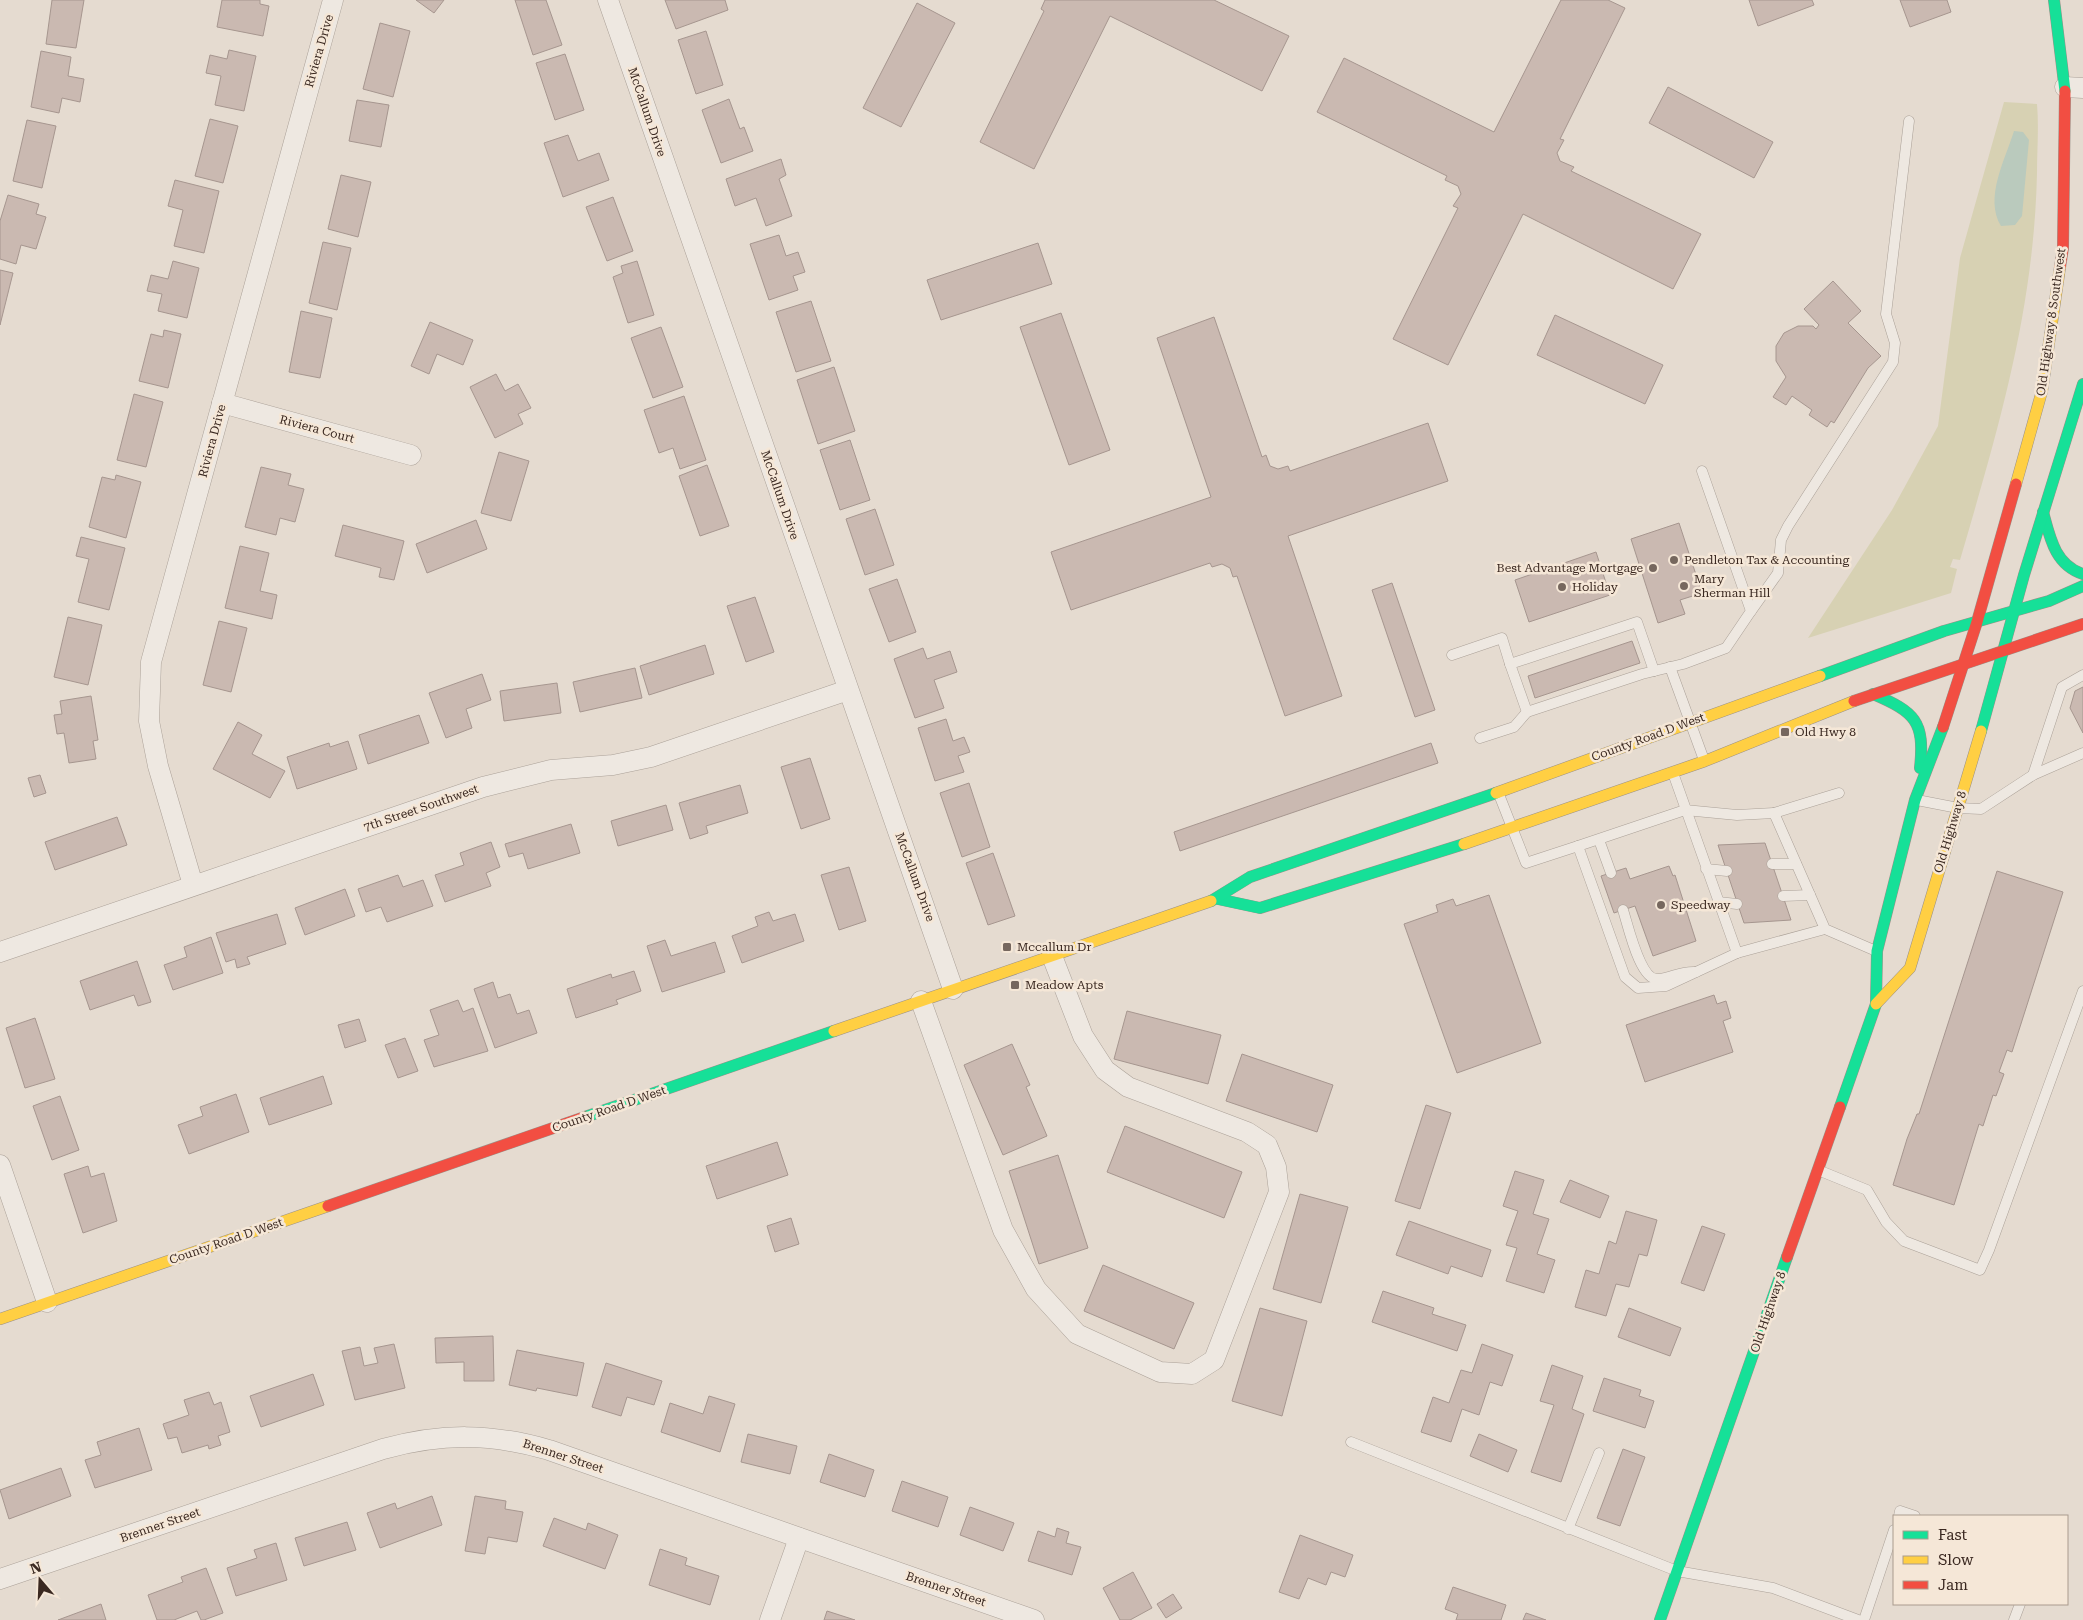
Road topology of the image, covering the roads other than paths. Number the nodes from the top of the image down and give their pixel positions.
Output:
1 (333, 0) edge
2 (608, 0) edge
3 (2054, 0) edge
4 (2074, 88) edge
5 (1909, 121) dead end
6 (2083, 386) edge
7 (222, 403) junction
8 (411, 455) dead end
9 (1702, 471) dead end
10 (2043, 512) junction
11 (2083, 574) edge
12 (2083, 586) edge
13 (2015, 609) junction
14 (1751, 611) junction
15 (1977, 622) junction
16 (2083, 624) edge
17 (2005, 649) junction
18 (1452, 655) dead end
19 (1963, 663) junction
20 (1510, 664) junction
21 (1670, 667) junction
22 (1654, 671) junction
23 (2083, 675) edge
24 (848, 690) junction
25 (1873, 694) junction
26 (1527, 712) junction
27 (1690, 721) junction
28 (1480, 738) dead end
29 (2083, 753) edge
30 (1705, 761) junction
31 (1673, 772) junction
32 (2033, 775) junction
33 (1498, 792) junction
34 (1839, 793) dead end
35 (1915, 800) junction
36 (1958, 808) junction
37 (1685, 810) junction
38 (1774, 813) junction
39 (1513, 828) junction
40 (1599, 840) junction
41 (1578, 846) junction
42 (1772, 864) dead end
43 (1796, 864) junction
44 (1706, 869) junction
45 (1726, 872) dead end
46 (1611, 873) dead end
47 (193, 885) junction
48 (1810, 895) junction
49 (1783, 896) dead end
50 (1218, 899) junction
51 (1718, 902) junction
52 (1738, 904) dead end
53 (1623, 910) dead end
54 (1825, 929) junction
55 (1877, 951) junction
56 (0, 952) edge
57 (1737, 953) junction
58 (1052, 956) junction
59 (1697, 972) junction
60 (953, 989) junction
61 (2083, 991) edge
62 (921, 1001) junction
63 (1876, 1004) junction
64 (0, 1165) edge
65 (1817, 1170) junction
66 (47, 1302) junction
67 (0, 1319) edge
68 (1351, 1442) dead end
69 (1599, 1453) dead end
70 (1899, 1515) edge
71 (1913, 1515) edge
72 (1568, 1529) junction
73 (1893, 1533) edge
74 (799, 1538) junction
75 (1677, 1571) junction
76 (0, 1579) edge
77 (2020, 1605) edge
78 (770, 1620) edge
79 (1034, 1620) edge
80 (1660, 1620) edge
81 (1858, 1620) edge
82 (1864, 1620) edge
83 (2014, 1620) edge

1 - 7 street, Riviera Drive
2 - 24 street, McCallum Drive
3 - 4 main road, Old Highway 8 Southwest
4 - 15 main road, Old Highway 8 Southwest
5 - 14 lane
6 - 10 main road
7 - 8 street, Riviera Court
7 - 47 street, Riviera Drive
9 - 14 lane
10 - 11 main road
10 - 13 main road
12 - 13 main road, County Road D West
13 - 15 main road, County Road D West
13 - 17 main road
14 - 21 lane
15 - 19 main road, Old Highway 8 Southwest
15 - 27 main road, County Road D West
16 - 17 main road
17 - 19 main road
17 - 36 main road, Old Highway 8
18 - 20 lane
19 - 25 main road
19 - 35 main road, Old Highway 8
20 - 22 lane
20 - 26 lane
21 - 22 lane
21 - 27 lane
22 - 26 lane
23 - 32 lane
24 - 47 street, 7th Street Southwest
24 - 60 street, McCallum Drive
25 - 30 main road
25 - 35 main road
26 - 28 lane
27 - 30 lane
27 - 33 main road, County Road D West
29 - 32 lane
30 - 31 main road
31 - 37 lane
31 - 39 main road
32 - 36 lane
33 - 39 lane
33 - 50 main road, County Road D West
34 - 38 lane
35 - 36 lane
35 - 55 main road, Old Highway 8
36 - 63 main road, Old Highway 8
37 - 38 lane
37 - 40 lane
37 - 44 lane
38 - 43 lane
39 - 41 lane
39 - 50 main road
40 - 41 lane
40 - 46 lane
41 - 59 lane
42 - 43 lane
43 - 48 lane
44 - 45 lane
44 - 51 lane
47 - 56 street, 7th Street Southwest
48 - 49 lane
48 - 54 lane
50 - 58 main road, County Road D West
51 - 52 lane
51 - 57 lane
53 - 59 lane
54 - 55 lane
54 - 57 lane
55 - 63 main road, Old Highway 8
57 - 59 lane
58 - 60 main road, County Road D West
58 - 62 street
60 - 62 main road, County Road D West
61 - 65 lane
62 - 66 main road, County Road D West
63 - 65 main road, Old Highway 8
64 - 66 street
65 - 75 main road, Old Highway 8
66 - 67 main road, County Road D West
68 - 72 lane
69 - 72 lane
70 - 71 lane
72 - 75 lane
73 - 82 lane
74 - 76 street, Brenner Street
74 - 78 street
74 - 79 street, Brenner Street
75 - 80 main road, Old Highway 8
75 - 81 lane
77 - 83 lane

